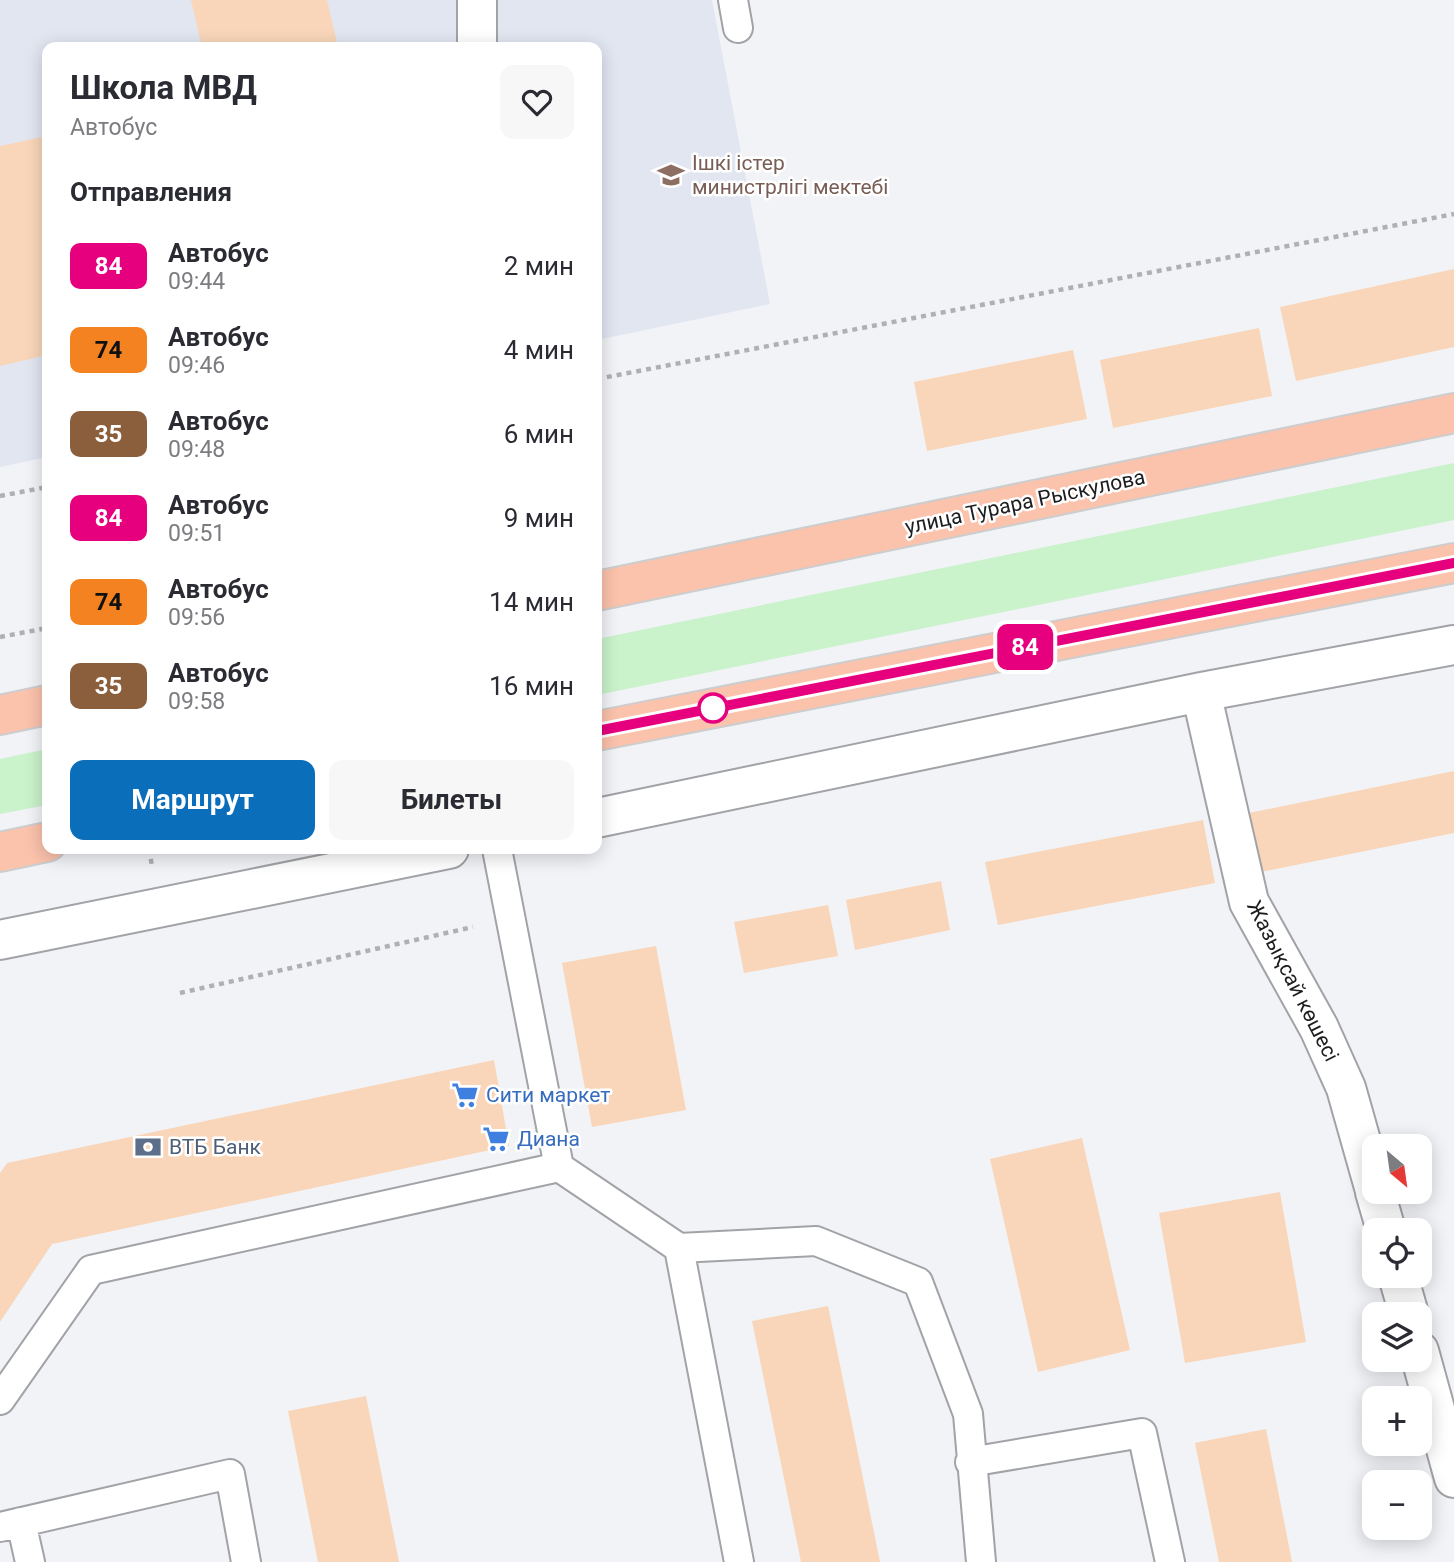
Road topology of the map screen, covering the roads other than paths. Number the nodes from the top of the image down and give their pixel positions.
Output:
1 (477, 0) edge
2 (733, 0) edge
3 (738, 28) dead end
4 (477, 42) edge
5 (1454, 413) edge
6 (1454, 563) edge
7 (602, 590) edge
8 (1454, 645) edge
9 (1201, 692) junction
10 (42, 706) edge
11 (0, 715) edge
12 (602, 730) edge
13 (602, 817) edge
14 (42, 843) edge
15 (0, 852) edge
16 (424, 854) edge
17 (498, 854) edge
18 (0, 940) edge
19 (1362, 1145) edge
20 (559, 1167) junction
21 (679, 1248) junction
22 (1425, 1372) edge
23 (0, 1401) edge
24 (1451, 1458) edge
25 (971, 1462) junction
26 (10, 1524) edge
27 (30, 1562) edge
28 (246, 1562) edge
29 (739, 1562) edge
30 (981, 1562) edge
31 (1170, 1562) edge

1 - 4 street
2 - 3 lane
5 - 7 main road, улица Турара Рыскулова
6 - 12 main road
8 - 9 street
9 - 13 street
9 - 19 street, Жазықсай көшесі
10 - 11 main road
14 - 15 main road
16 - 18 street
17 - 20 lane
20 - 21 lane
20 - 23 lane
21 - 25 lane
21 - 29 lane
22 - 24 street
25 - 30 lane
25 - 31 lane
26 - 27 lane
26 - 28 lane

